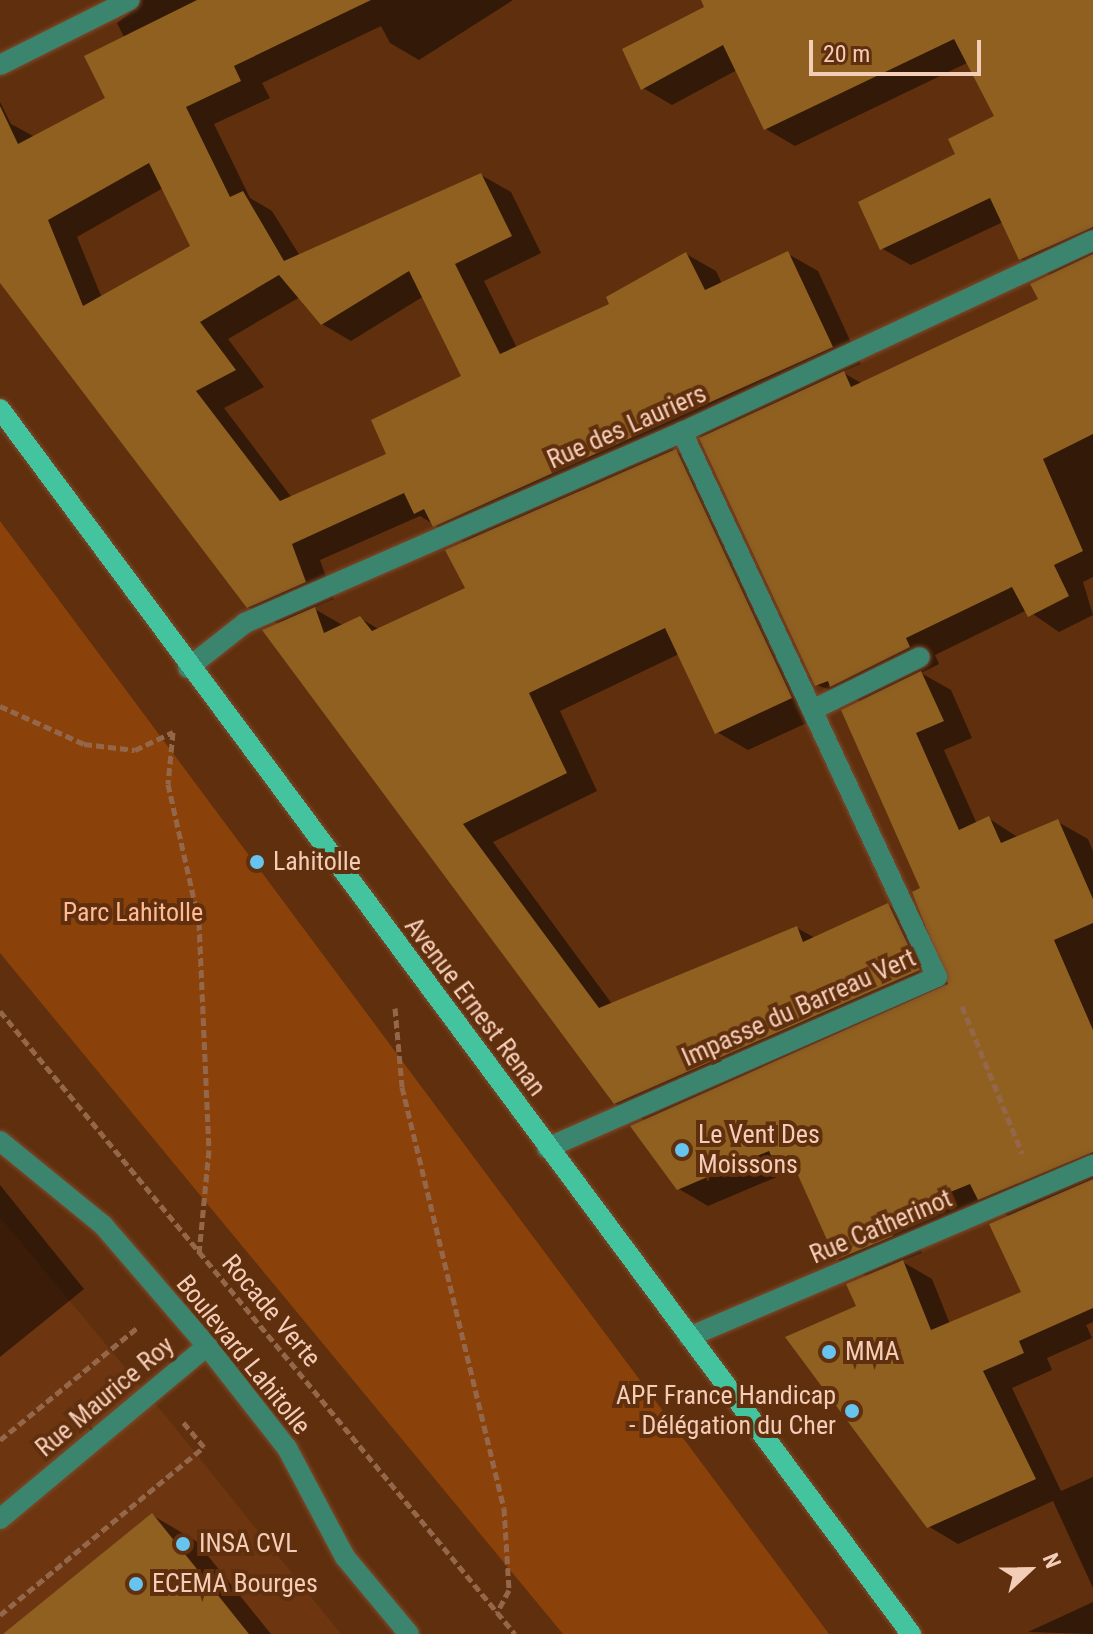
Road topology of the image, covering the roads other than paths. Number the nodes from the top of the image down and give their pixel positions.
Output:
1 (130, 0) edge
2 (0, 65) edge
3 (1093, 240) edge
4 (0, 409) edge
5 (682, 432) junction
6 (920, 657) dead end
7 (188, 668) junction
8 (812, 710) junction
9 (0, 1141) edge
10 (547, 1148) junction
11 (1093, 1165) edge
12 (689, 1337) junction
13 (207, 1346) junction
14 (0, 1519) edge
15 (409, 1634) edge
16 (911, 1634) edge

1 - 2 street
3 - 5 street, Rue des Lauriers
4 - 7 main road, Avenue Ernest Renan
5 - 7 street, Rue des Lauriers
5 - 8 street, Impasse du Barreau Vert
6 - 8 street
7 - 10 main road, Avenue Ernest Renan
8 - 10 street, Impasse du Barreau Vert
9 - 13 street, Boulevard Lahitolle
10 - 12 main road, Avenue Ernest Renan
11 - 12 street, Rue Catherinot
12 - 16 main road, Avenue Ernest Renan
13 - 14 street, Rue Maurice Roy
13 - 15 street, Boulevard Lahitolle

